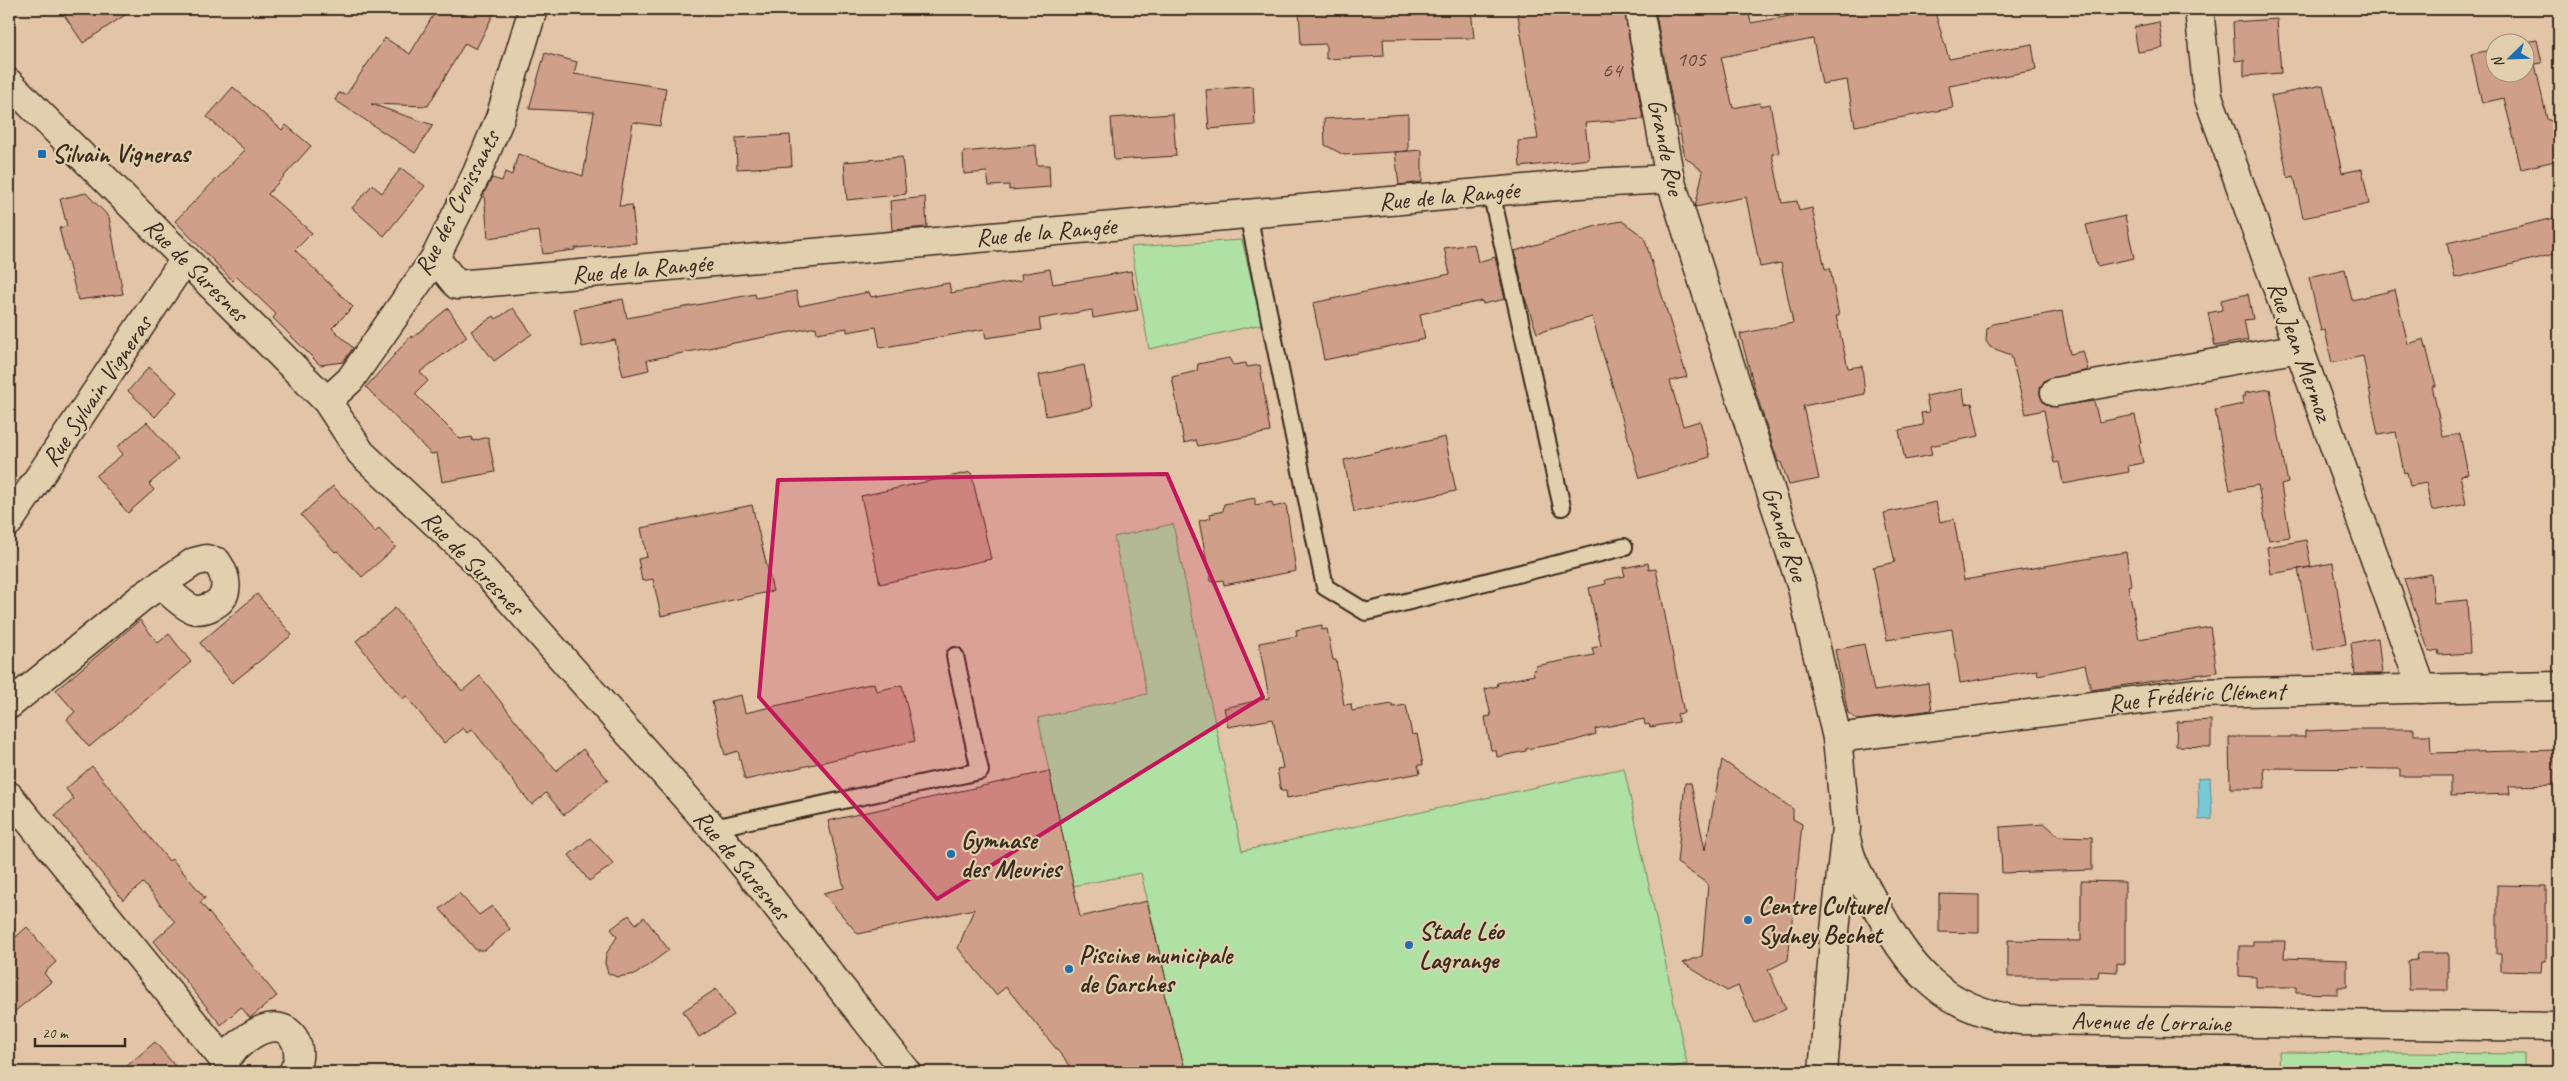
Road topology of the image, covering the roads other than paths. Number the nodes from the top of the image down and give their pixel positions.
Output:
1 (533, 9) edge
2 (1639, 9) edge
3 (2199, 9) edge
4 (9, 83) edge
5 (1670, 179) junction
6 (1491, 192) junction
7 (1248, 214) junction
8 (435, 258) junction
9 (185, 260) junction
10 (2299, 348) junction
11 (2055, 392) dead end
12 (327, 401) junction
13 (1562, 507) dead end
14 (9, 522) edge
15 (1624, 547) dead end
16 (161, 585) dead end
17 (955, 656) dead end
18 (2559, 686) edge
19 (2422, 689) junction
20 (9, 705) edge
21 (1837, 738) junction
22 (9, 796) edge
23 (713, 828) junction
24 (1846, 828) junction
25 (2559, 1027) edge
26 (225, 1066) edge
27 (292, 1072) edge
28 (907, 1072) edge
29 (1823, 1072) edge

1 - 8 street, Rue des Croissants
2 - 5 street, Grande Rue
3 - 10 street, Rue Jean Mermoz
4 - 9 street, Rue de Suresnes
5 - 6 street, Rue de la Rangée
5 - 21 street, Grande Rue
6 - 7 street, Rue de la Rangée
6 - 13 lane
7 - 8 street, Rue de la Rangée
7 - 15 lane
8 - 12 street, Rue des Croissants
9 - 12 street, Rue de Suresnes
9 - 14 street, Rue Sylvain Vigneras
10 - 11 street
10 - 19 street, Rue Jean Mermoz
12 - 23 street, Rue de Suresnes
16 - 20 street
17 - 23 lane
18 - 19 street, Rue Frédéric Clément
19 - 21 street, Rue Frédéric Clément
21 - 24 street, Grande Rue
22 - 26 street
23 - 28 street, Rue de Suresnes
24 - 25 street, Avenue de Lorraine
24 - 29 street, Grande Rue
26 - 27 street

